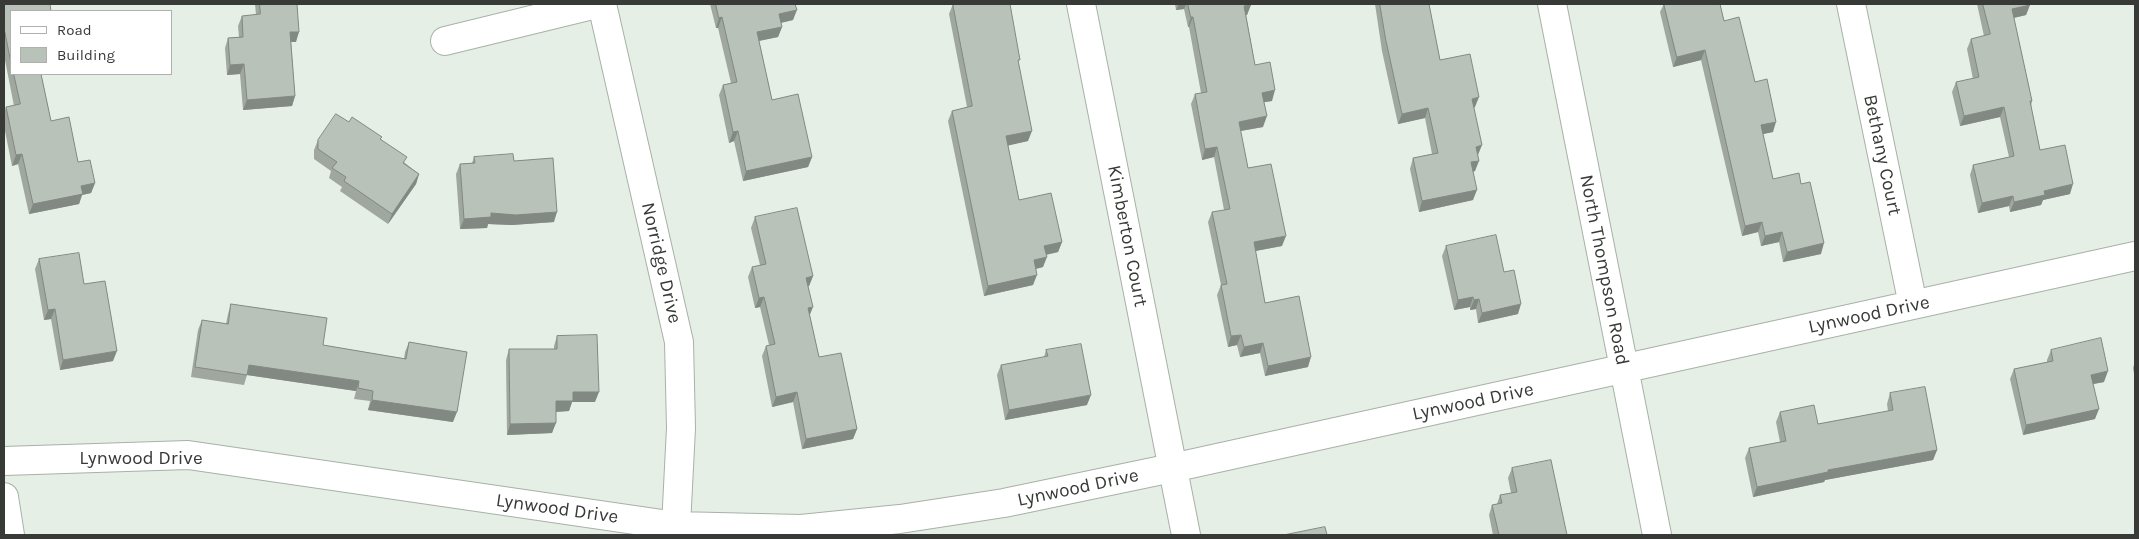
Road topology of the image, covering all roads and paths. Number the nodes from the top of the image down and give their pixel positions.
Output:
1 (597, 4) edge
2 (602, 4) edge
3 (1081, 4) edge
4 (1552, 4) edge
5 (1851, 4) edge
6 (445, 41) dead end
7 (2135, 256) edge
8 (1914, 305) junction
9 (1624, 368) junction
10 (4, 461) edge
11 (1172, 468) junction
12 (4, 497) edge
13 (676, 526) junction
14 (10, 535) edge
15 (1186, 535) edge
16 (1657, 535) edge

1 - 6 street
2 - 13 street, Norridge Drive
3 - 11 street, Kimberton Court
4 - 9 street, North Thompson Road
5 - 8 street, Bethany Court
7 - 8 street, Lynwood Drive
8 - 9 street, Lynwood Drive
9 - 11 street, Lynwood Drive
9 - 16 street, North Thompson Road
10 - 13 street, Lynwood Drive
11 - 13 street, Lynwood Drive
11 - 15 street, Kimberton Court
12 - 14 street

